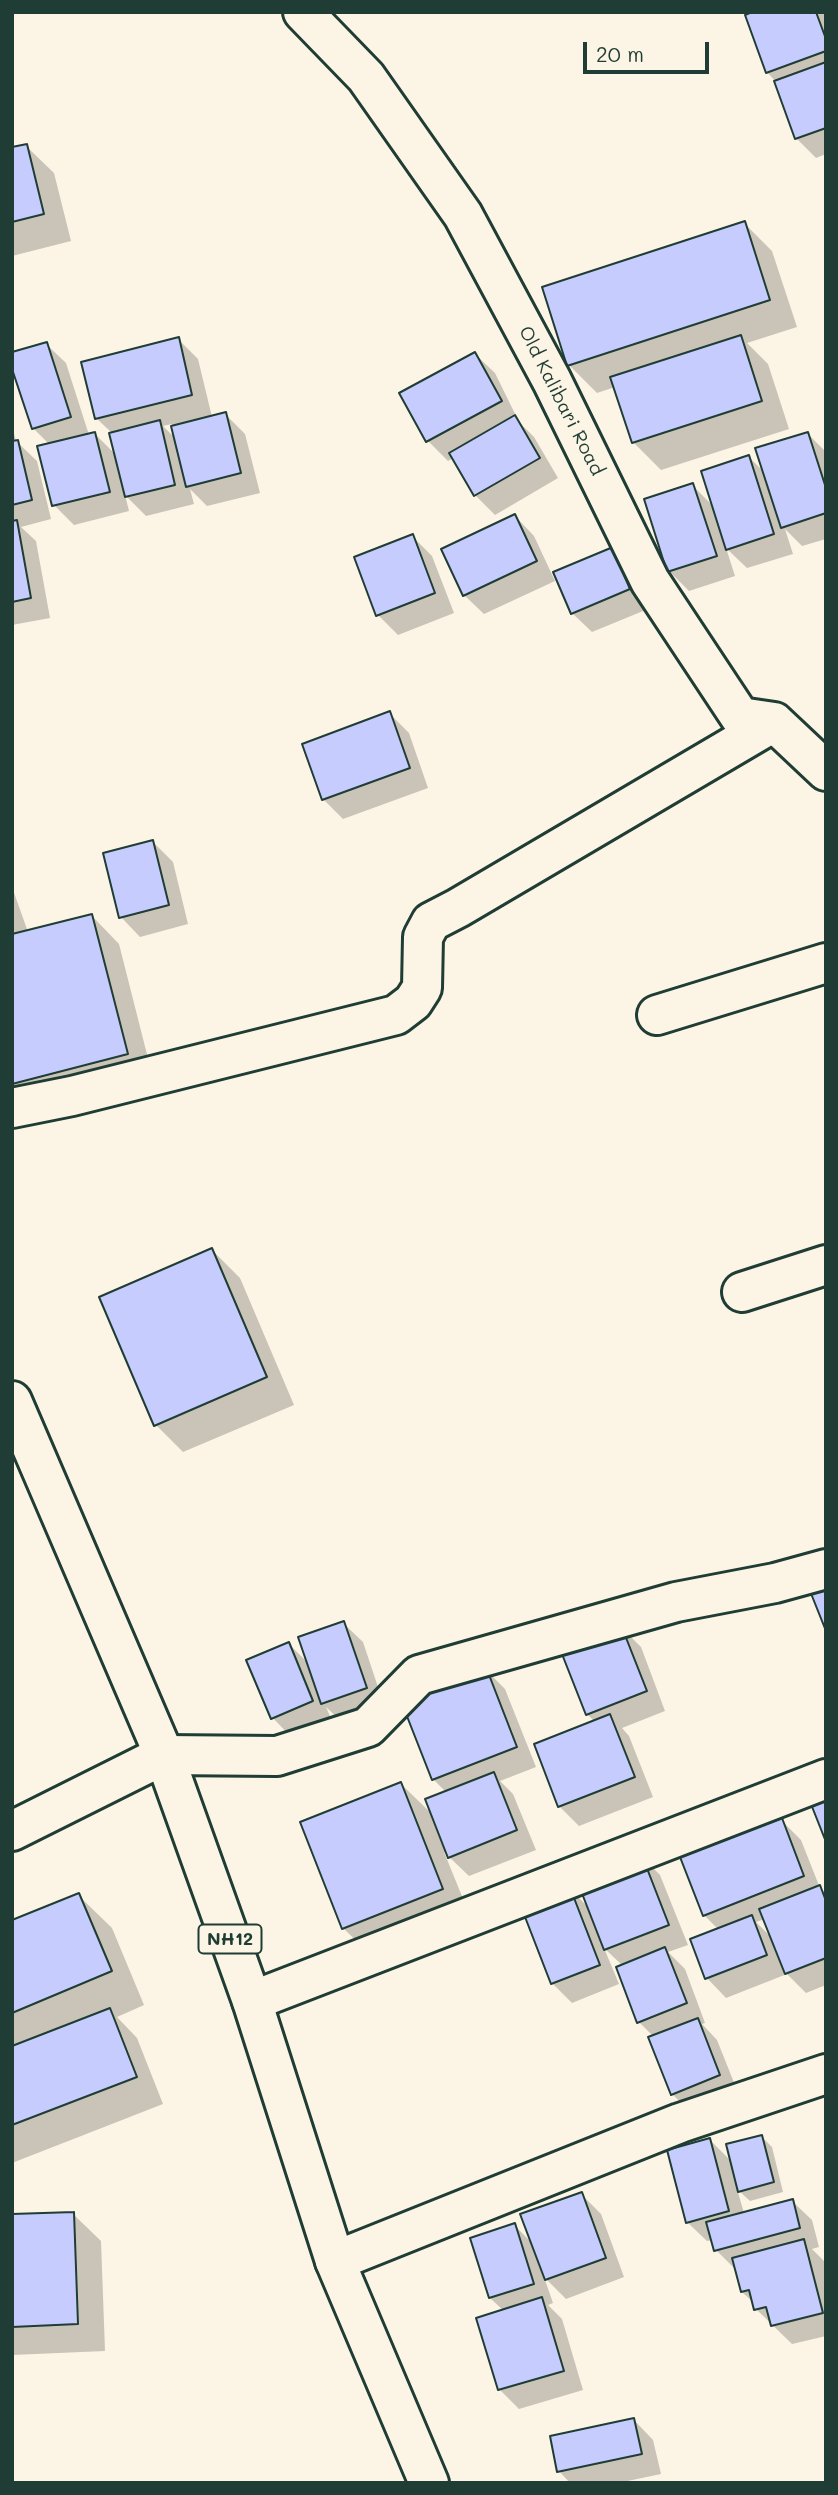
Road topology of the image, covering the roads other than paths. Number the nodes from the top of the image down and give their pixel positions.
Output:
1 (303, 12) edge
2 (774, 722) junction
3 (826, 771) edge
4 (826, 963) edge
5 (657, 1015) dead end
6 (12, 1108) edge
7 (826, 1265) edge
8 (742, 1292) dead end
9 (12, 1401) edge
10 (826, 1569) edge
11 (164, 1755) junction
12 (826, 1779) edge
13 (12, 1831) edge
14 (252, 2001) junction
15 (826, 2074) edge
16 (335, 2261) junction
17 (429, 2483) edge

1 - 2 main road, Old Kalibari Road
2 - 3 main road
2 - 6 main road
4 - 5 main road
7 - 8 main road
9 - 11 main road, NH12
10 - 11 main road
11 - 13 main road
11 - 14 main road, NH12
12 - 14 main road
14 - 16 main road, NH12
15 - 16 main road
16 - 17 main road, NH12

